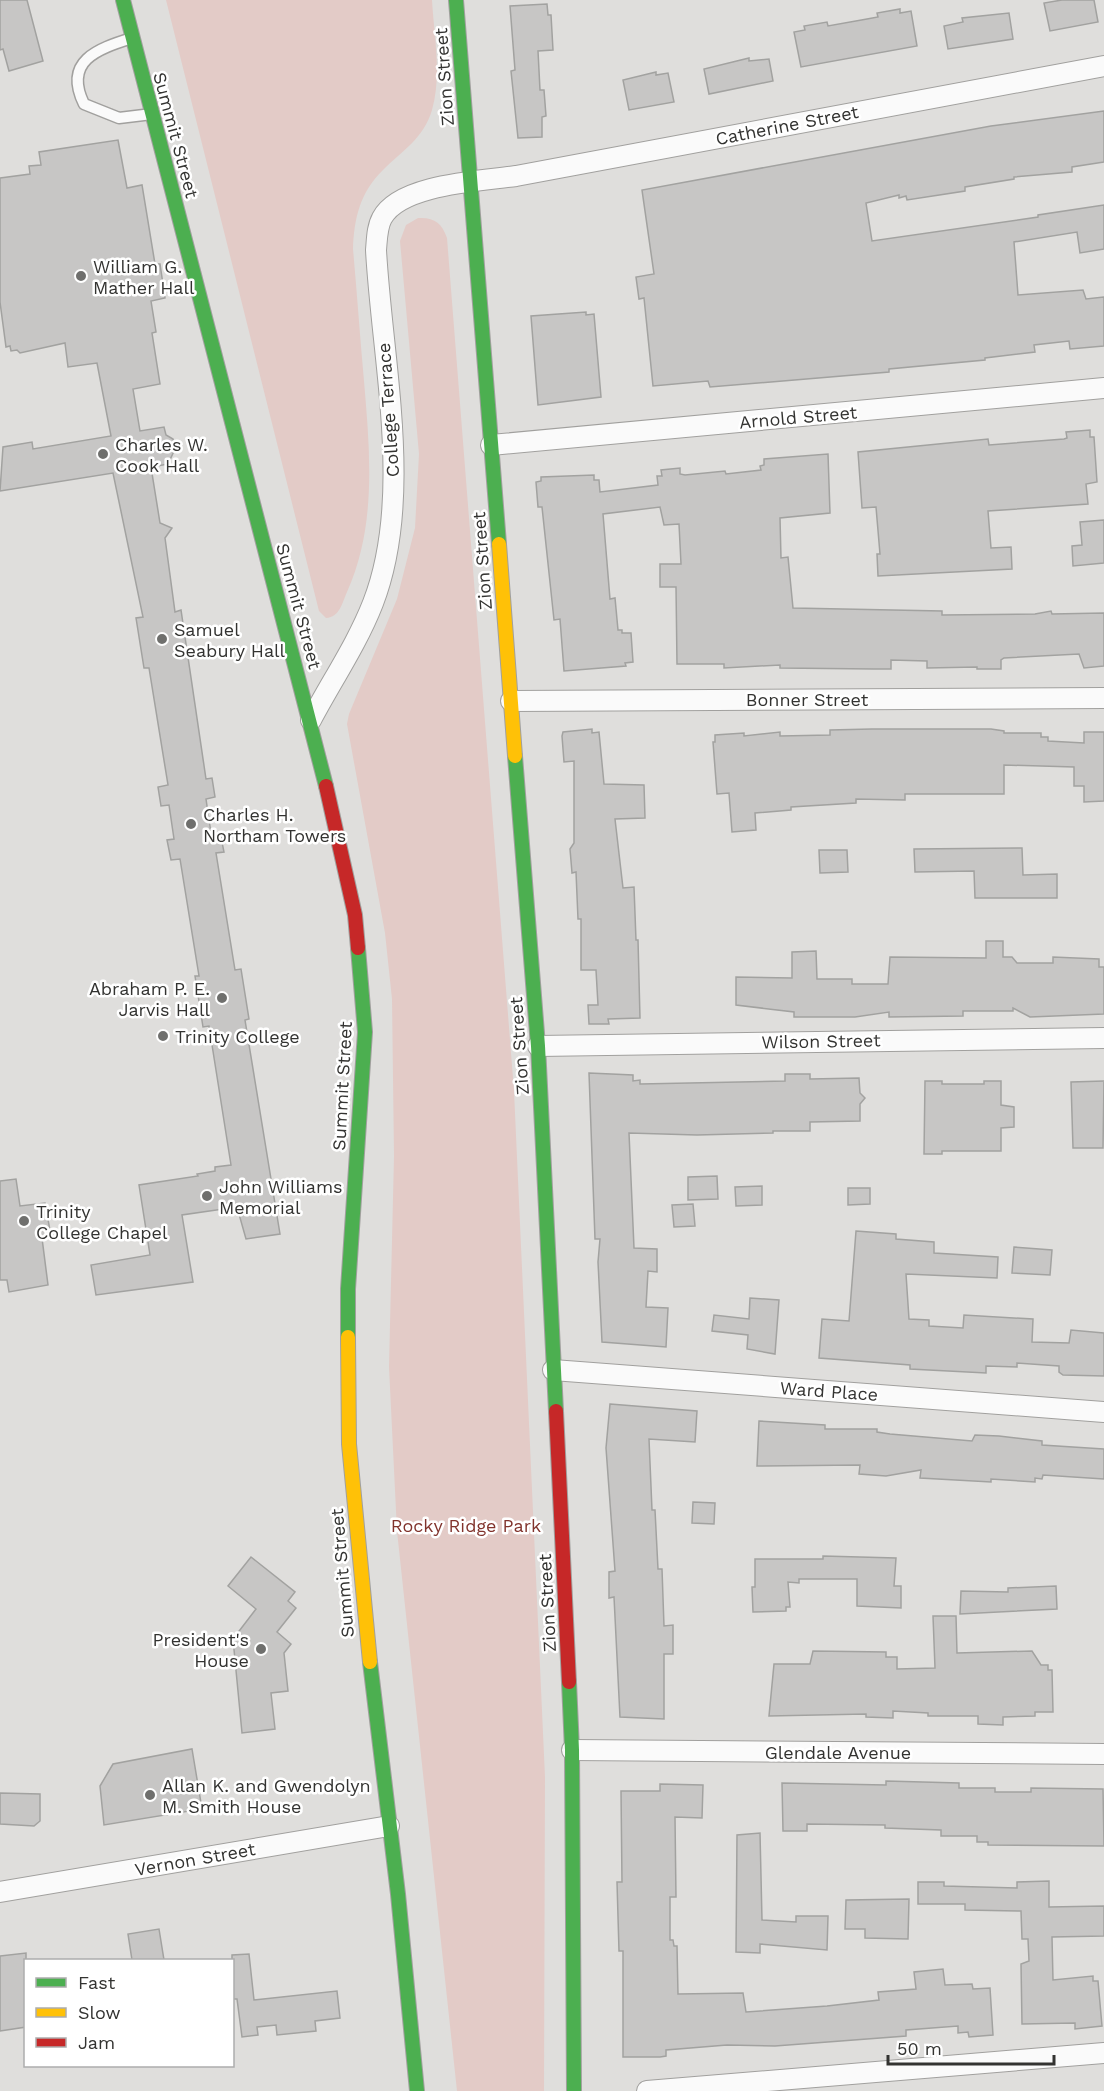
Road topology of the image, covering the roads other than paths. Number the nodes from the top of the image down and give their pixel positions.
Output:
1 (123, 0) edge
2 (456, 0) edge
3 (132, 38) junction
4 (1104, 66) edge
5 (152, 114) junction
6 (471, 182) junction
7 (1104, 388) edge
8 (491, 446) junction
9 (1104, 698) edge
10 (511, 701) junction
11 (311, 720) junction
12 (1104, 1038) edge
13 (538, 1046) junction
14 (554, 1370) junction
15 (1104, 1412) edge
16 (572, 1750) junction
17 (1104, 1754) edge
18 (389, 1826) junction
19 (0, 1892) edge
20 (1104, 2053) edge
21 (417, 2091) edge
22 (574, 2091) edge
23 (647, 2091) edge

1 - 3 street, Summit Street
2 - 6 street, Zion Street
3 - 5 street, Summit Street
3 - 5 lane
4 - 6 street, Catherine Street
5 - 11 street, Summit Street
6 - 8 street, Zion Street
6 - 11 street, College Terrace
7 - 8 street, Arnold Street
8 - 10 street, Zion Street
9 - 10 street, Bonner Street
10 - 13 street, Zion Street
11 - 18 street, Summit Street
12 - 13 street, Wilson Street
13 - 14 street, Zion Street
14 - 15 street, Ward Place
14 - 16 street, Zion Street
16 - 17 street, Glendale Avenue
16 - 22 street, Zion Street
18 - 19 street, Vernon Street
18 - 21 street, Summit Street
20 - 23 street

